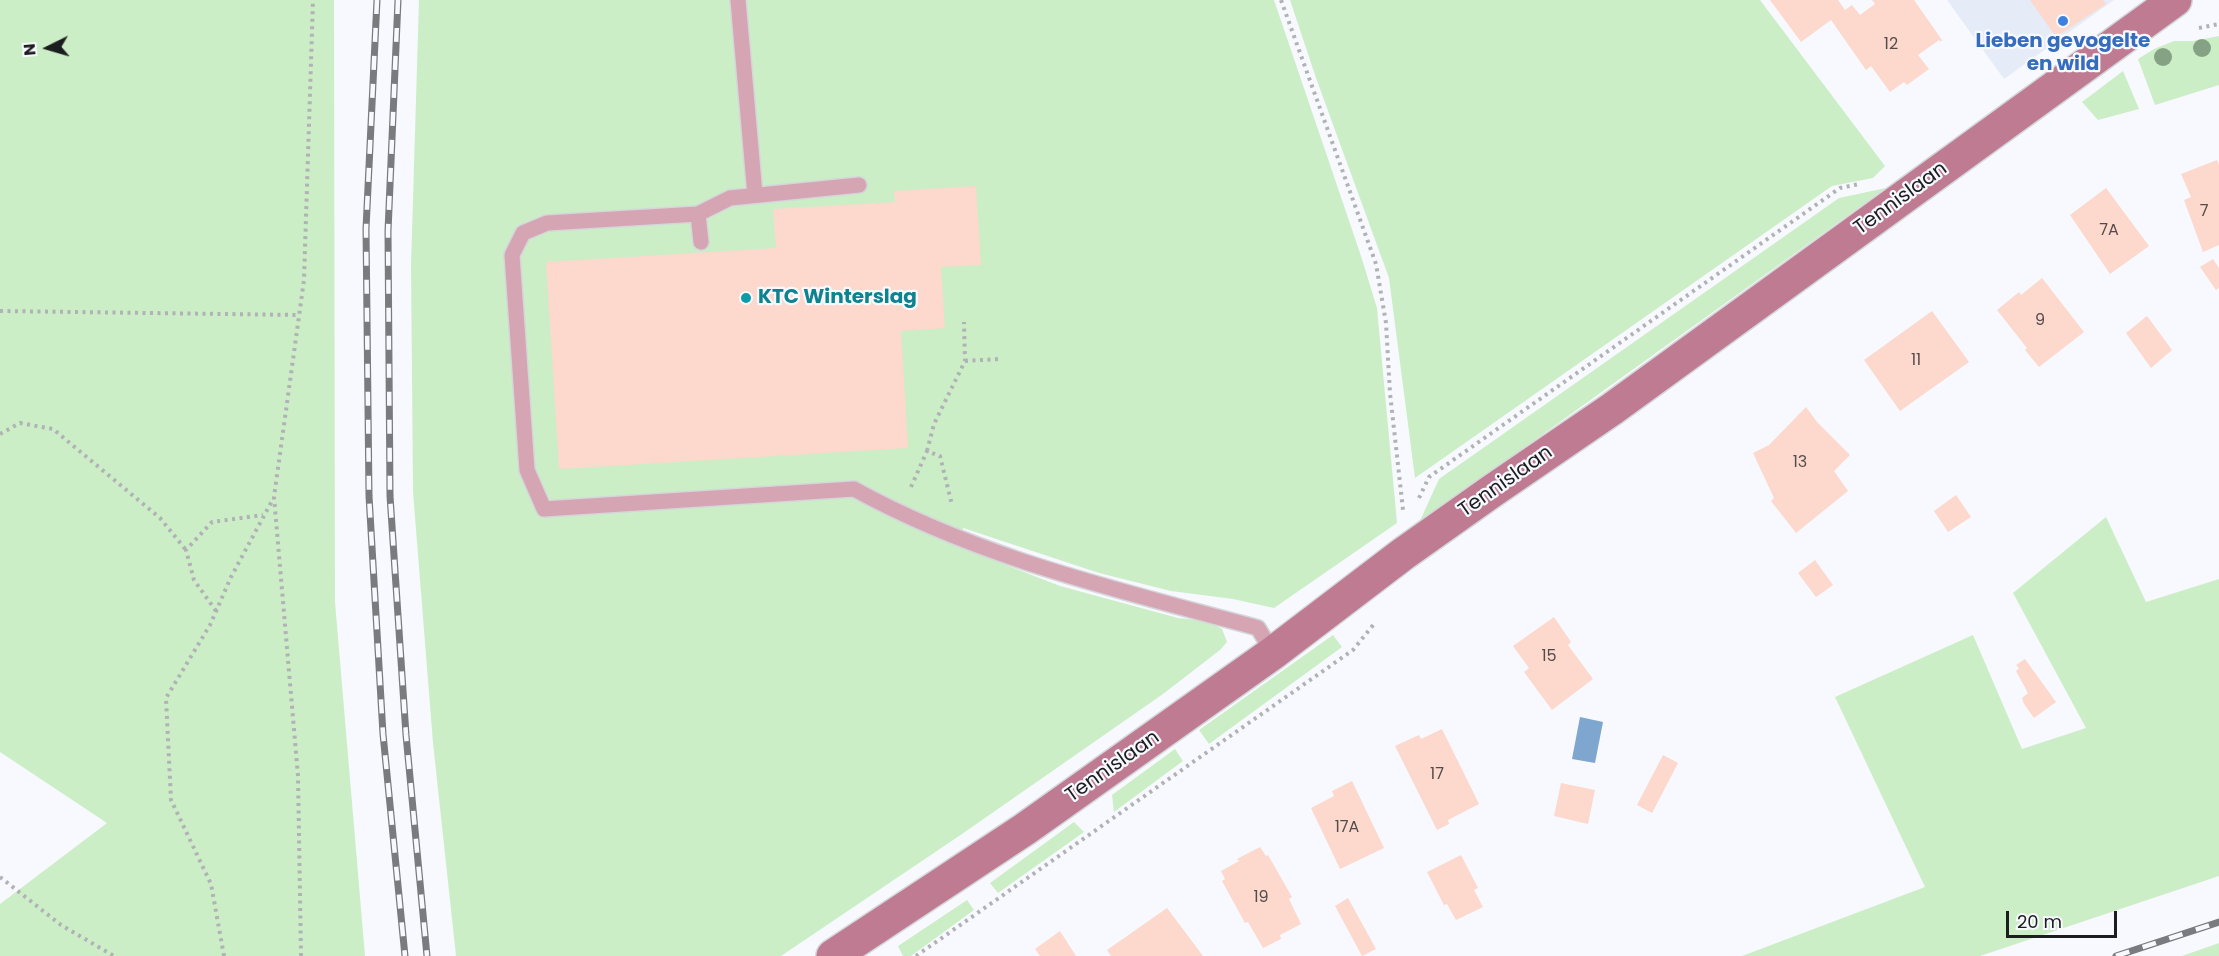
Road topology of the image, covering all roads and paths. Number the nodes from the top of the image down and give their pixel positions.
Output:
1 (313, 0) edge
2 (738, 0) edge
3 (1281, 0) edge
4 (2175, 0) edge
5 (859, 185) dead end
6 (755, 195) junction
7 (698, 214) junction
8 (701, 242) dead end
9 (0, 311) edge
10 (299, 315) junction
11 (963, 322) dead end
12 (998, 359) dead end
13 (964, 362) junction
14 (0, 434) edge
15 (927, 451) junction
16 (911, 487) dead end
17 (274, 497) junction
18 (954, 514) dead end
19 (1404, 514) dead end
20 (264, 515) junction
21 (186, 550) junction
22 (216, 611) junction
23 (1273, 653) junction
24 (0, 876) edge
25 (114, 956) edge
26 (224, 956) edge
27 (301, 956) edge
28 (833, 956) edge

1 - 10 path
2 - 6 lane
3 - 19 path
4 - 23 street, Tennislaan
5 - 6 lane
6 - 7 lane
7 - 8 lane
7 - 23 lane
9 - 10 path
10 - 17 path
11 - 13 path
12 - 13 path
13 - 15 path
14 - 21 path
15 - 16 path
15 - 18 path
17 - 20 path
17 - 27 path
20 - 21 path
20 - 22 path
21 - 22 path
22 - 26 path
23 - 28 street, Tennislaan
24 - 25 path

